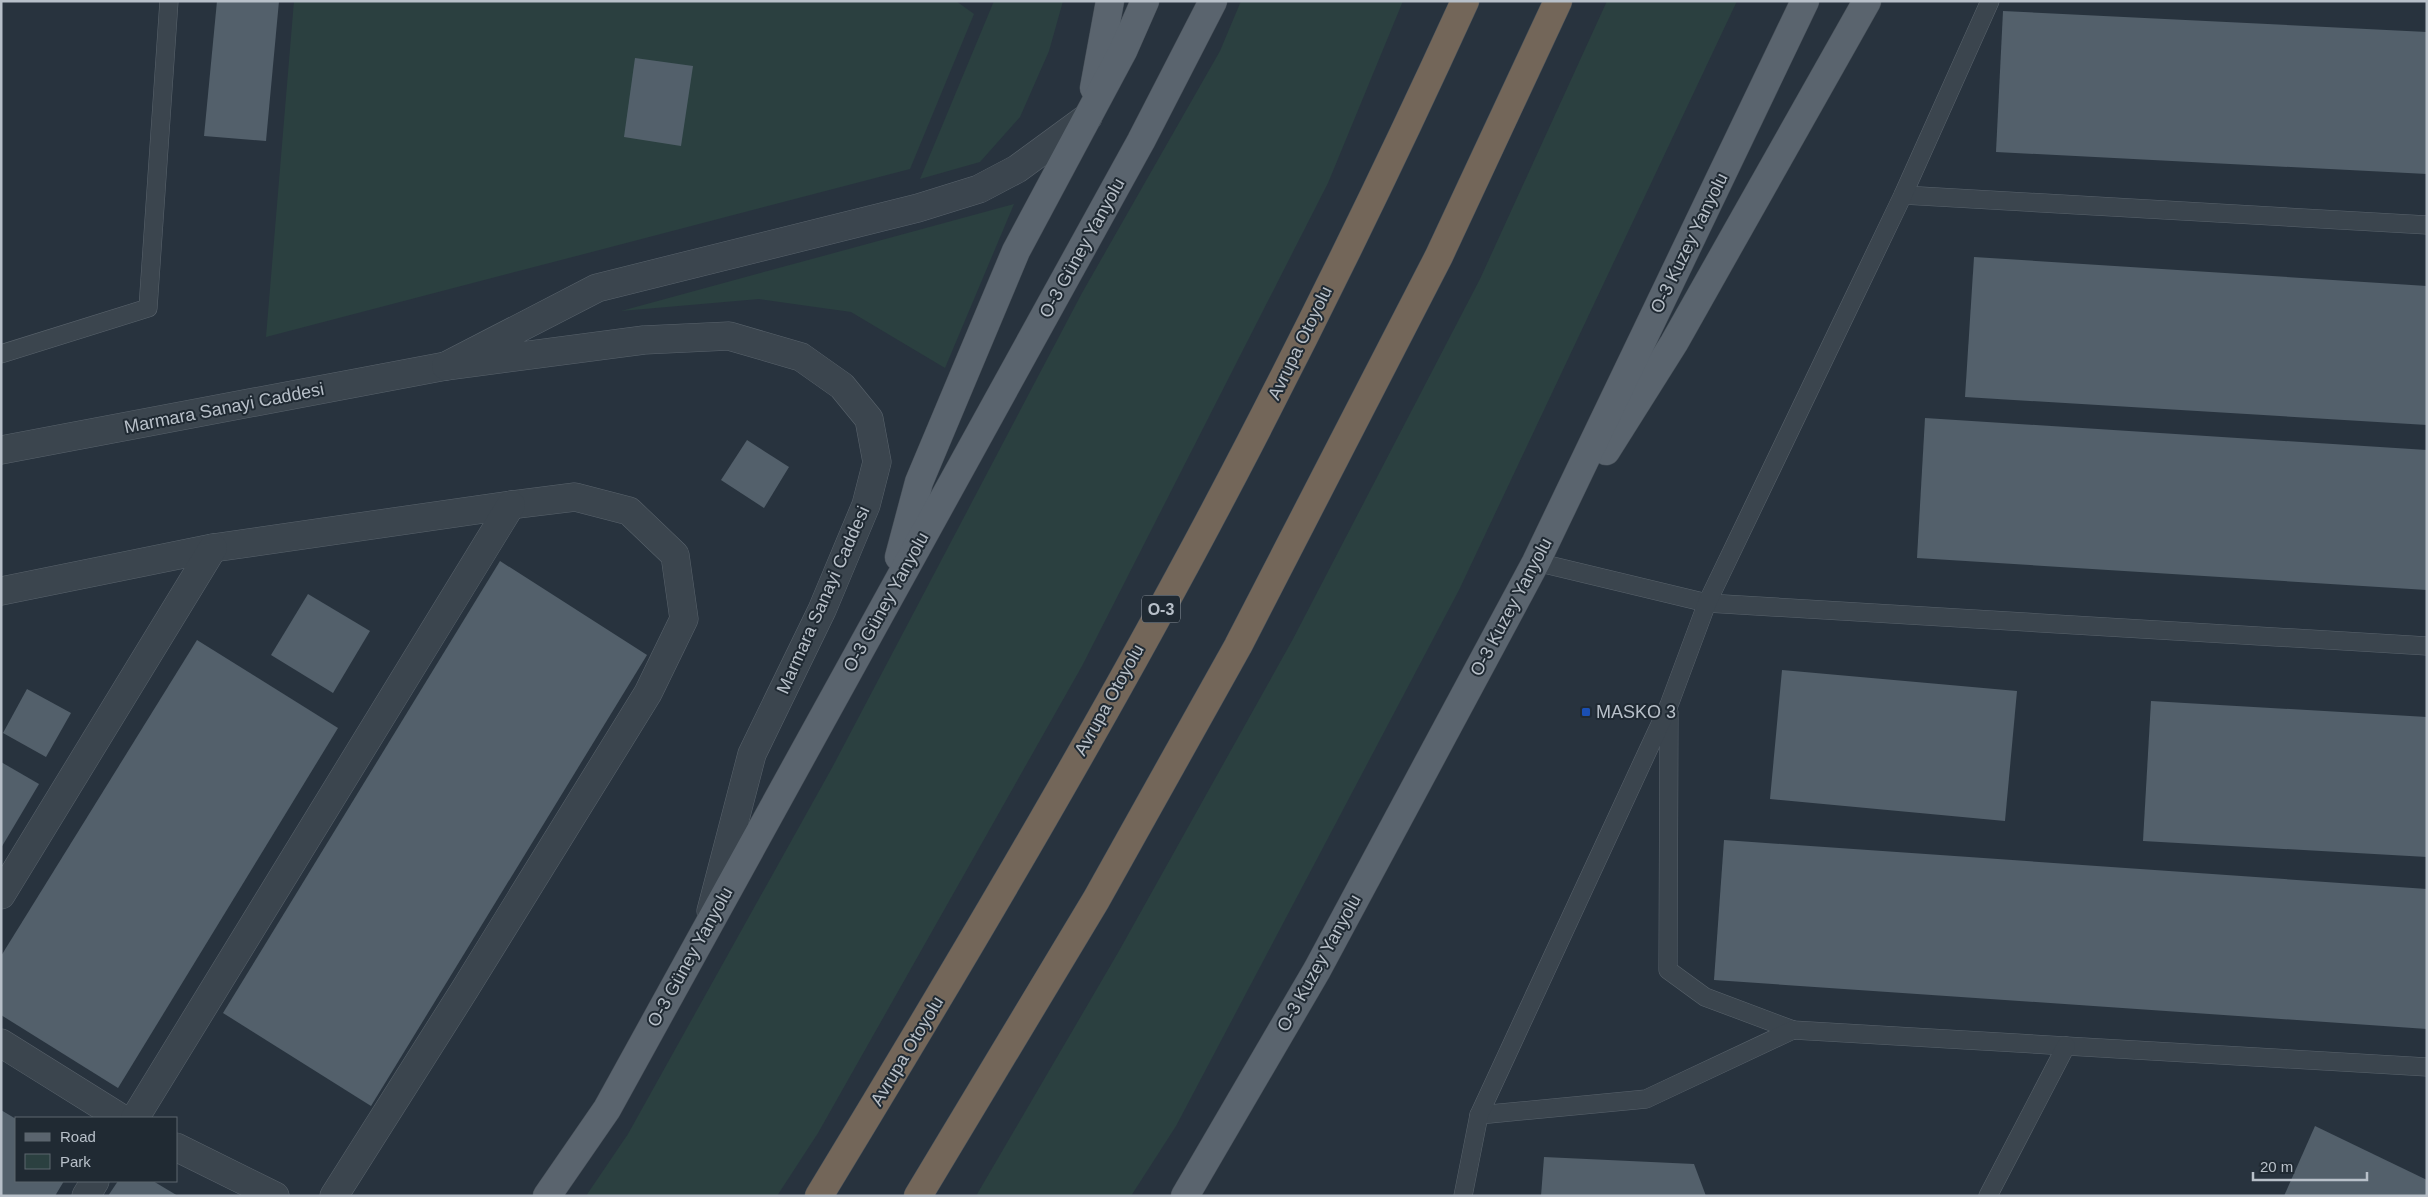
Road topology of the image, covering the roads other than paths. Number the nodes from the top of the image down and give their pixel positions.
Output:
1 (170, 1) edge
2 (1110, 1) edge
3 (1145, 1) edge
4 (1213, 1) edge
5 (1465, 1) edge
6 (1558, 1) edge
7 (1805, 1) edge
8 (1868, 1) edge
9 (1990, 1) edge
10 (1088, 117) junction
11 (1903, 195) junction
12 (2427, 225) edge
13 (1, 354) edge
14 (446, 366) junction
15 (1, 450) edge
16 (510, 505) junction
17 (213, 548) junction
18 (1536, 562) junction
19 (1, 591) edge
20 (890, 595) junction
21 (1707, 603) junction
22 (2427, 646) edge
23 (1669, 705) junction
24 (1, 895) edge
25 (708, 923) junction
26 (1792, 1030) junction
27 (1, 1043) edge
28 (2066, 1046) junction
29 (2427, 1067) edge
30 (1479, 1115) junction
31 (119, 1117) edge
32 (137, 1117) edge
33 (178, 1148) edge
34 (94, 1182) edge
35 (86, 1196) edge
36 (275, 1196) edge
37 (334, 1196) edge
38 (547, 1196) edge
39 (819, 1196) edge
40 (918, 1196) edge
41 (1185, 1196) edge
42 (1464, 1196) edge
43 (1988, 1196) edge

1 - 13 lane
2 - 10 main road
3 - 10 main road
4 - 20 main road, O-3 Güney Yanyolu
5 - 39 highway, Avrupa Otoyolu / O-3
6 - 40 highway
7 - 18 main road, O-3 Kuzey Yanyolu
8 - 18 main road
9 - 11 lane
10 - 14 street, Marmara Sanayi Caddesi
10 - 20 main road
11 - 12 lane
11 - 21 lane
14 - 15 street, Marmara Sanayi Caddesi
14 - 25 street, Marmara Sanayi Caddesi
16 - 17 street
16 - 32 street
16 - 37 street
17 - 19 street
17 - 24 street
18 - 21 lane
18 - 41 main road, O-3 Kuzey Yanyolu
20 - 25 main road, O-3 Güney Yanyolu
21 - 22 lane
21 - 23 lane
23 - 26 lane
23 - 30 lane
25 - 38 main road, O-3 Güney Yanyolu
26 - 28 lane
26 - 30 lane
27 - 31 street
28 - 29 lane
28 - 43 lane
30 - 42 lane
33 - 36 street
34 - 35 street

